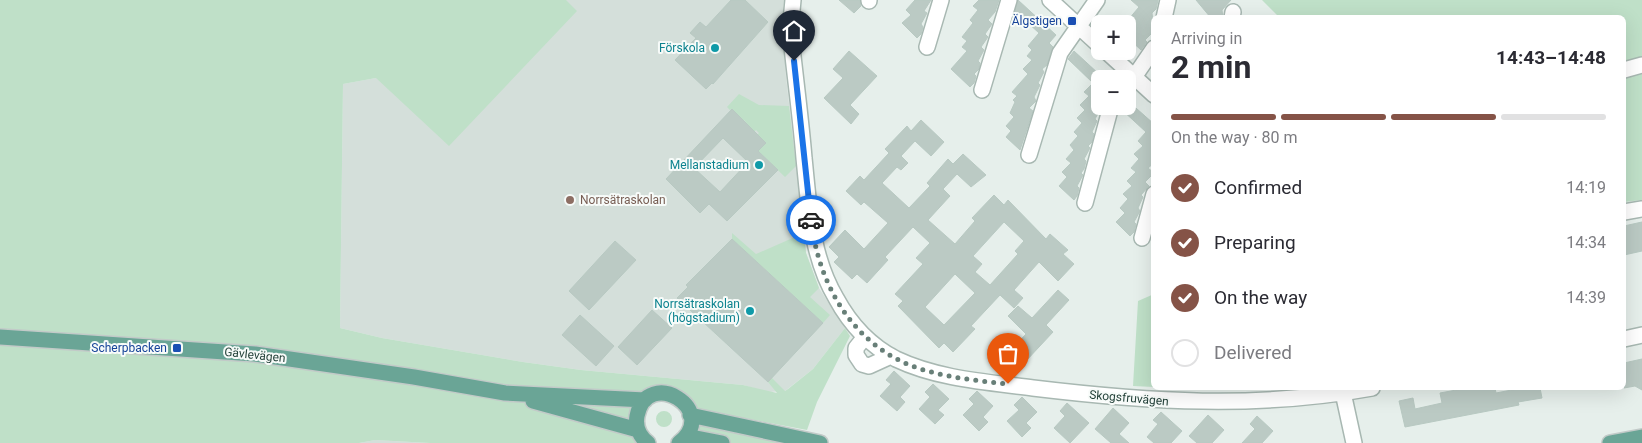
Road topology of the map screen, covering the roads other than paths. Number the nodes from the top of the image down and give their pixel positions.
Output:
1 (793, 0) edge
2 (941, 0) edge
3 (1009, 0) edge
4 (1050, 0) edge
5 (1097, 0) edge
6 (1168, 0) edge
7 (1165, 15) edge
8 (1079, 27) junction
9 (1091, 38) edge
10 (927, 47) dead end
11 (1151, 52) edge
12 (1114, 60) edge
13 (1642, 65) edge
14 (1626, 69) edge
15 (1122, 70) edge
16 (1136, 74) edge
17 (1136, 84) edge
18 (982, 90) dead end
19 (1151, 93) edge
20 (1109, 115) edge
21 (1030, 155) dead end
22 (1085, 203) dead end
23 (1151, 205) edge
24 (1642, 209) edge
25 (1626, 212) edge
26 (1142, 238) dead end
27 (1642, 335) edge
28 (0, 337) edge
29 (864, 338) junction
30 (1626, 339) edge
31 (891, 356) junction
32 (1343, 390) edge
33 (507, 394) junction
34 (645, 400) junction
35 (690, 415) junction
36 (638, 430) junction
37 (1642, 437) edge
38 (682, 440) edge
39 (648, 443) edge
40 (722, 443) edge
41 (820, 443) edge
42 (1354, 443) edge
43 (1610, 443) edge

1 - 29 street, Skogsfruvägen
2 - 10 street
3 - 18 street
4 - 8 street
5 - 8 street
6 - 7 street
8 - 9 street
8 - 21 street
11 - 16 street
12 - 15 street
13 - 14 street
17 - 19 street
20 - 22 street
23 - 26 street
24 - 25 street
27 - 30 street
28 - 33 main road, Gävlevägen
29 - 31 street, Skogsfruvägen
29 - 31 street
31 - 32 street, Skogsfruvägen
32 - 42 street
33 - 34 main road, Gävlevägen
33 - 36 main road, Gävlevägen
34 - 35 main road, Gävlevägen
34 - 36 main road
35 - 38 main road
35 - 41 main road
36 - 39 main road
37 - 43 main road
38 - 40 main road

